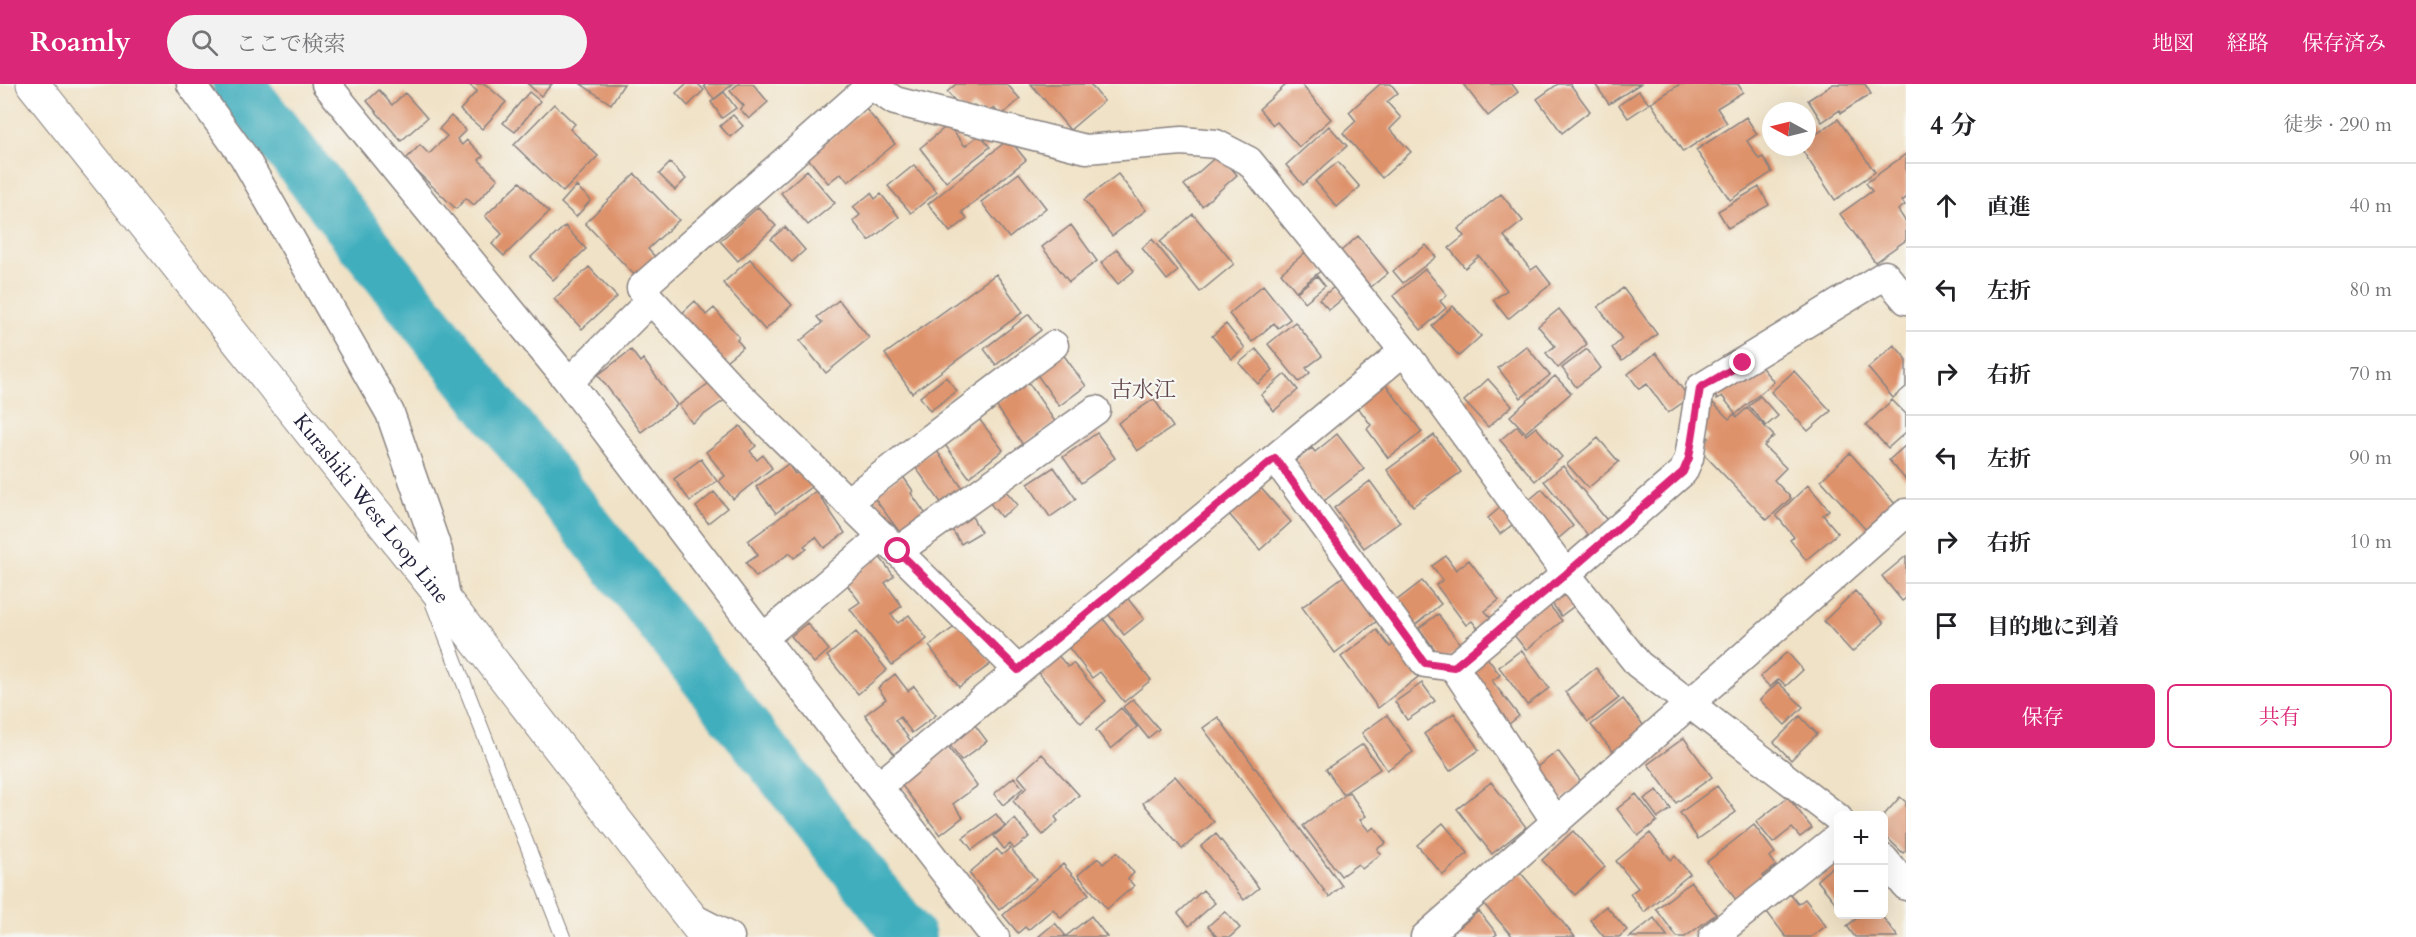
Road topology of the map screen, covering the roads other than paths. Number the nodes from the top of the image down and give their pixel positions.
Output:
1 (33, 84) edge
2 (191, 84) edge
3 (326, 84) edge
4 (871, 84) edge
5 (651, 300) junction
6 (1906, 300) edge
7 (1054, 345) dead end
8 (1404, 351) junction
9 (569, 382) junction
10 (1096, 410) dead end
11 (1275, 458) junction
12 (847, 502) junction
13 (1906, 513) edge
14 (890, 544) junction
15 (417, 566) junction
16 (1566, 574) junction
17 (447, 603) junction
18 (763, 638) junction
19 (1454, 667) junction
20 (1018, 670) junction
21 (1691, 703) junction
22 (879, 786) junction
23 (1834, 814) edge
24 (1556, 822) junction
25 (1834, 841) edge
26 (1888, 864) edge
27 (1906, 886) edge
28 (699, 927) edge
29 (563, 937) edge
30 (730, 937) edge
31 (995, 937) edge
32 (1425, 937) edge
33 (1713, 937) edge

1 - 15 main road, Kurashiki West Loop Line
2 - 17 street
3 - 9 street
4 - 5 street
4 - 8 street
5 - 9 street
5 - 12 street
6 - 16 street
7 - 12 street
8 - 11 street
8 - 16 street
9 - 18 street
10 - 14 street
11 - 19 street
11 - 20 street
12 - 14 street
13 - 21 street
14 - 18 street
14 - 20 street
15 - 17 main road, Kurashiki West Loop Line
15 - 29 lane
16 - 19 street
16 - 21 street
17 - 28 main road, Kurashiki West Loop Line
18 - 22 street
19 - 24 street
20 - 22 street
21 - 23 street
21 - 24 street
22 - 31 street
24 - 32 street
25 - 33 street
26 - 27 street
28 - 30 street

